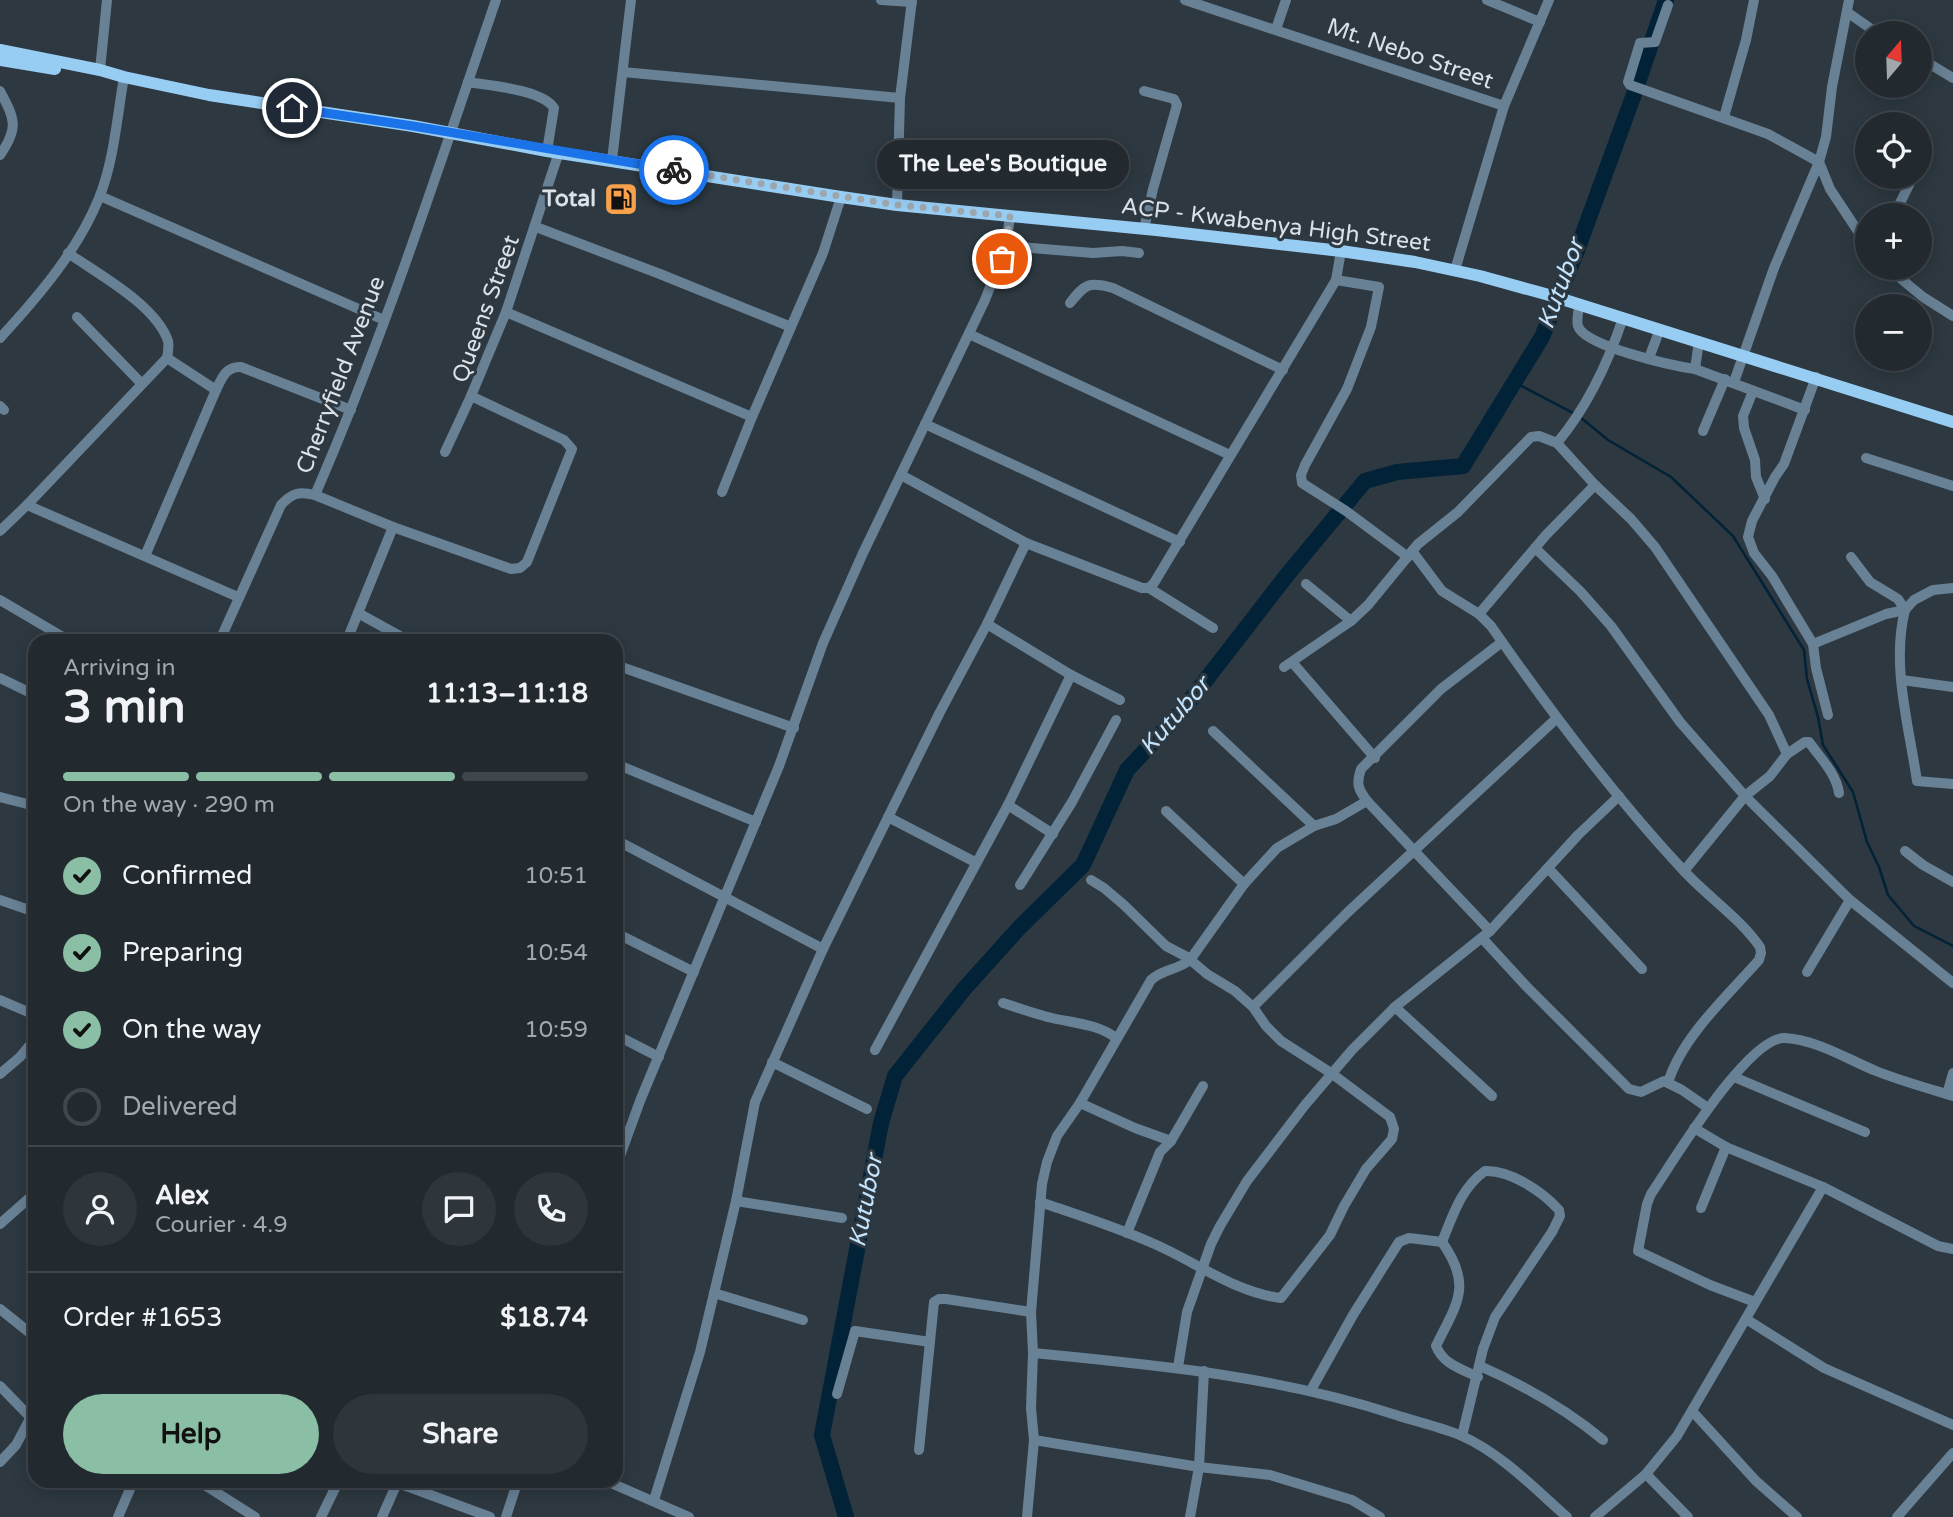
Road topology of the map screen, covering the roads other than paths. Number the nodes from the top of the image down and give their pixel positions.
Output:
1 (107, 0) edge
2 (496, 0) edge
3 (631, 0) edge
4 (881, 0) edge
5 (1185, 0) edge
6 (1286, 0) edge
7 (1487, 0) edge
8 (1549, 0) edge
9 (1754, 0) edge
10 (1849, 0) edge
11 (912, 1) edge
12 (1668, 5) dead end
13 (1847, 12) junction
14 (1860, 21) edge
15 (1540, 22) junction
16 (1276, 29) junction
17 (0, 50) edge
18 (0, 60) edge
19 (1932, 65) edge
20 (100, 70) junction
21 (623, 72) junction
22 (124, 78) junction
23 (1953, 78) edge
24 (468, 82) junction
25 (0, 91) edge
26 (1144, 91) dead end
27 (900, 98) junction
28 (1504, 106) junction
29 (1724, 117) junction
30 (451, 133) junction
31 (553, 151) junction
32 (0, 155) edge
33 (612, 160) junction
34 (1819, 162) junction
35 (100, 196) junction
36 (841, 197) junction
37 (897, 205) junction
38 (1010, 216) junction
39 (1855, 227) edge
40 (536, 228) junction
41 (1144, 229) junction
42 (1006, 246) junction
43 (1341, 251) junction
44 (68, 253) junction
45 (1139, 253) dead end
46 (1455, 270) junction
47 (1336, 280) junction
48 (1902, 280) edge
49 (1070, 303) dead end
50 (1579, 304) junction
51 (506, 312) junction
52 (1952, 312) edge
53 (77, 317) dead end
54 (1623, 318) junction
55 (384, 320) junction
56 (791, 327) junction
57 (1660, 329) junction
58 (969, 334) junction
59 (0, 338) edge
60 (1699, 341) junction
61 (1613, 348) junction
62 (1742, 355) junction
63 (167, 358) junction
64 (1649, 358) junction
65 (1695, 369) junction
66 (1283, 370) junction
67 (1816, 377) junction
68 (1730, 380) junction
69 (141, 383) junction
70 (216, 390) junction
71 (1753, 391) junction
72 (471, 396) junction
73 (351, 410) junction
74 (1804, 410) junction
75 (752, 416) junction
76 (1953, 422) edge
77 (925, 424) junction
78 (1703, 432) dead end
79 (1557, 443) junction
80 (445, 452) dead end
81 (1230, 455) junction
82 (1866, 458) dead end
83 (901, 475) junction
84 (1595, 485) junction
85 (1953, 486) edge
86 (722, 492) dead end
87 (315, 495) junction
88 (1765, 499) junction
89 (27, 505) junction
90 (393, 527) junction
91 (0, 531) edge
92 (1180, 542) junction
93 (1026, 544) junction
94 (1535, 548) junction
95 (1410, 554) junction
96 (145, 556) junction
97 (1851, 557) dead end
98 (1306, 584) dead end
99 (1149, 588) junction
100 (1953, 588) edge
101 (238, 597) junction
102 (0, 600) edge
103 (1905, 610) junction
104 (358, 613) junction
105 (1479, 614) junction
106 (1351, 621) junction
107 (987, 624) junction
108 (1213, 628) dead end
109 (58, 634) edge
110 (223, 634) edge
111 (349, 634) edge
112 (396, 634) edge
113 (1502, 642) junction
114 (1813, 643) junction
115 (623, 667) edge
116 (1071, 675) junction
117 (0, 678) edge
118 (1902, 680) junction
119 (1953, 687) edge
120 (28, 692) edge
121 (1120, 700) dead end
122 (1828, 715) dead end
123 (1557, 718) junction
124 (1116, 720) dead end
125 (794, 728) junction
126 (1213, 731) dead end
127 (1787, 754) junction
128 (1375, 758) junction
129 (623, 767) edge
130 (1953, 784) edge
131 (1839, 793) dead end
132 (1619, 796) junction
133 (1745, 796) junction
134 (0, 797) edge
135 (1367, 801) junction
136 (28, 804) edge
137 (1008, 805) junction
138 (1166, 811) dead end
139 (888, 817) junction
140 (757, 822) junction
141 (1314, 826) junction
142 (1053, 834) junction
143 (623, 844) edge
144 (1905, 851) dead end
145 (1416, 852) junction
146 (975, 862) junction
147 (1548, 868) junction
148 (1684, 871) junction
149 (1091, 880) dead end
150 (1953, 883) edge
151 (1244, 884) junction
152 (1020, 886) dead end
153 (724, 898) junction
154 (0, 900) edge
155 (1850, 900) junction
156 (28, 910) edge
157 (1486, 934) junction
158 (623, 936) edge
159 (823, 949) junction
160 (1189, 960) junction
161 (1642, 970) dead end
162 (694, 972) junction
163 (1807, 972) dead end
164 (1953, 983) edge
165 (0, 1000) edge
166 (1003, 1003) dead end
167 (1253, 1007) junction
168 (1395, 1007) junction
169 (28, 1011) edge
170 (1116, 1038) junction
171 (623, 1039) edge
172 (28, 1047) edge
173 (875, 1050) dead end
174 (659, 1057) junction
175 (772, 1062) junction
176 (1331, 1073) junction
177 (1953, 1073) edge
178 (0, 1074) edge
179 (1734, 1077) junction
180 (1668, 1083) junction
181 (1203, 1086) dead end
182 (1950, 1095) edge
183 (1492, 1096) dead end
184 (1080, 1103) junction
185 (1708, 1108) junction
186 (867, 1109) dead end
187 (1694, 1129) junction
188 (1865, 1132) dead end
189 (1171, 1141) junction
190 (1726, 1147) junction
191 (623, 1149) edge
192 (1823, 1187) junction
193 (28, 1198) edge
194 (736, 1201) junction
195 (1040, 1202) junction
196 (1701, 1208) dead end
197 (842, 1218) dead end
198 (0, 1224) edge
199 (1127, 1233) junction
200 (1442, 1242) junction
201 (1953, 1249) edge
202 (1203, 1267) junction
203 (714, 1293) junction
204 (1755, 1302) junction
205 (0, 1309) edge
206 (1031, 1312) junction
207 (1746, 1319) junction
208 (803, 1320) dead end
209 (28, 1332) edge
210 (930, 1342) junction
211 (1033, 1353) junction
212 (1178, 1367) junction
213 (1204, 1370) junction
214 (1479, 1372) junction
215 (0, 1386) edge
216 (1311, 1390) junction
217 (837, 1394) dead end
218 (28, 1409) edge
219 (1693, 1412) junction
220 (28, 1422) edge
221 (1953, 1425) edge
222 (1462, 1436) junction
223 (1034, 1440) junction
224 (1603, 1440) dead end
225 (919, 1450) dead end
226 (1953, 1453) edge
227 (0, 1462) edge
228 (1199, 1467) junction
229 (1646, 1474) junction
230 (131, 1488) edge
231 (210, 1488) edge
232 (335, 1488) edge
233 (391, 1488) edge
234 (409, 1488) edge
235 (515, 1488) edge
236 (623, 1488) edge
237 (654, 1500) junction
238 (483, 1516) edge
239 (118, 1517) edge
240 (255, 1517) edge
241 (321, 1517) edge
242 (382, 1517) edge
243 (506, 1517) edge
244 (689, 1517) edge
245 (1027, 1517) edge
246 (1190, 1517) edge
247 (1380, 1517) edge
248 (1567, 1517) edge
249 (1595, 1517) edge
250 (1688, 1517) edge
251 (1797, 1517) edge
252 (1897, 1517) edge

1 - 20 street
2 - 24 street, Cherryfield Avenue
3 - 21 street
4 - 11 street
5 - 16 street, Mt. Nebo Street
6 - 16 street
7 - 15 street
8 - 15 street
9 - 29 street
10 - 13 street
11 - 27 street
12 - 29 street
13 - 14 street
13 - 34 street
15 - 28 street
16 - 28 street, Mt. Nebo Street
17 - 20 main road
18 - 22 main road
19 - 23 street
20 - 22 main road
21 - 27 street
21 - 33 street
22 - 30 main road, ACP - Kwabenya High Street
22 - 35 street
24 - 30 street, Cherryfield Avenue
24 - 31 street, Queens Street
25 - 32 street
26 - 41 street
27 - 37 street
28 - 46 street
29 - 34 street
30 - 31 main road, ACP - Kwabenya High Street
30 - 55 street, Cherryfield Avenue
31 - 33 main road, ACP - Kwabenya High Street
31 - 40 street, Queens Street
33 - 36 main road, ACP - Kwabenya High Street
34 - 39 street
34 - 62 street
35 - 44 street
35 - 55 street
36 - 37 main road, ACP - Kwabenya High Street
36 - 56 street
37 - 38 main road, ACP - Kwabenya High Street
38 - 41 main road, ACP - Kwabenya High Street
38 - 42 street
40 - 51 street, Queens Street
40 - 56 street
41 - 43 main road, ACP - Kwabenya High Street
42 - 45 street
42 - 58 street
43 - 46 main road, ACP - Kwabenya High Street
43 - 47 street
44 - 59 street
44 - 63 street
46 - 50 main road, ACP - Kwabenya High Street
47 - 66 street
47 - 95 street
48 - 52 street
49 - 66 street
50 - 54 main road, ACP - Kwabenya High Street
50 - 61 street
51 - 72 street, Queens Street
51 - 75 street
53 - 69 street
54 - 57 main road, ACP - Kwabenya High Street
54 - 61 street
55 - 73 street, Cherryfield Avenue
56 - 75 street
57 - 60 main road, ACP - Kwabenya High Street
57 - 64 street
58 - 77 street
58 - 81 street
60 - 62 main road, ACP - Kwabenya High Street
60 - 65 street
61 - 64 street
61 - 79 street
62 - 67 main road, ACP - Kwabenya High Street
62 - 68 street
63 - 69 street
63 - 70 street
64 - 65 street
65 - 68 street
66 - 81 street
67 - 74 street
67 - 76 main road, ACP - Kwabenya High Street
68 - 71 street
68 - 78 street
69 - 89 street
70 - 73 street
70 - 96 street
71 - 74 street
71 - 88 street
72 - 80 street
72 - 90 street, Queens Street
73 - 87 street, Cherryfield Avenue
74 - 88 street
75 - 86 street
77 - 83 street
77 - 92 street
79 - 84 street
79 - 95 street
81 - 92 street
82 - 85 street
83 - 93 street
83 - 125 street
84 - 94 street
84 - 127 street
87 - 90 street, Queens Street
87 - 101 street, Cherryfield Avenue
88 - 114 street
89 - 91 street
89 - 96 street
90 - 104 street
92 - 99 street
93 - 99 street
93 - 107 street
94 - 105 street
94 - 133 street
95 - 105 street
95 - 106 street
96 - 101 street
97 - 103 street
98 - 106 street
99 - 108 street
100 - 103 street
101 - 110 street, Cherryfield Avenue
102 - 109 street
103 - 114 street
103 - 118 street
104 - 111 street
104 - 112 street
105 - 113 street
106 - 128 street
107 - 116 street
107 - 139 street
113 - 123 street
113 - 128 street
114 - 122 street
115 - 125 street
116 - 121 street
116 - 137 street
117 - 120 street
118 - 119 street
118 - 130 street
123 - 132 street
123 - 145 street
124 - 142 street
125 - 140 street
126 - 141 street
127 - 131 street
127 - 133 street
128 - 135 street
129 - 140 street
132 - 147 street
132 - 148 street
133 - 148 street
133 - 155 street
134 - 136 street
135 - 141 street
135 - 145 street
137 - 142 street
137 - 146 street
138 - 151 street
139 - 146 street
139 - 159 street
140 - 153 street
141 - 151 street
142 - 152 street
143 - 153 street
144 - 150 street
145 - 157 street
145 - 167 street
146 - 173 street
147 - 157 street
147 - 161 street
148 - 180 street
149 - 160 street
151 - 160 street
153 - 159 street
153 - 162 street
154 - 156 street
155 - 163 street
155 - 164 street
157 - 168 street
157 - 180 street
158 - 162 street
159 - 175 street
160 - 167 street
160 - 170 street
162 - 174 street
165 - 169 street
166 - 170 street
167 - 176 street
168 - 176 street
168 - 183 street
170 - 184 street
171 - 174 street
172 - 178 street
174 - 191 street
175 - 186 street
175 - 194 street
176 - 202 street
176 - 202 street
177 - 182 street
179 - 182 street
179 - 185 street
179 - 188 street
180 - 185 street
181 - 189 street
184 - 189 street
184 - 195 street
185 - 187 street
187 - 190 street
187 - 204 street
189 - 199 street
190 - 192 street
190 - 196 street
192 - 201 street
192 - 204 street
193 - 198 street
194 - 197 street
194 - 203 street
195 - 199 street
195 - 206 street
199 - 202 street
200 - 214 street
200 - 214 street
200 - 216 street
202 - 212 street
203 - 208 street
203 - 237 street
204 - 207 street
205 - 209 street
206 - 210 street
206 - 211 street
207 - 219 street
207 - 221 street
210 - 217 street
210 - 225 street
211 - 212 street
211 - 223 street
212 - 213 street
213 - 216 street
213 - 228 street
214 - 222 street
214 - 224 street
215 - 218 street
216 - 222 street
219 - 229 street
219 - 251 street
220 - 227 street
222 - 248 street
223 - 228 street
223 - 245 street
226 - 252 street
228 - 246 street
228 - 247 street
229 - 249 street
229 - 250 street
230 - 239 street
231 - 240 street
232 - 241 street
233 - 242 street
234 - 238 street
235 - 243 street
236 - 237 street
237 - 244 street

